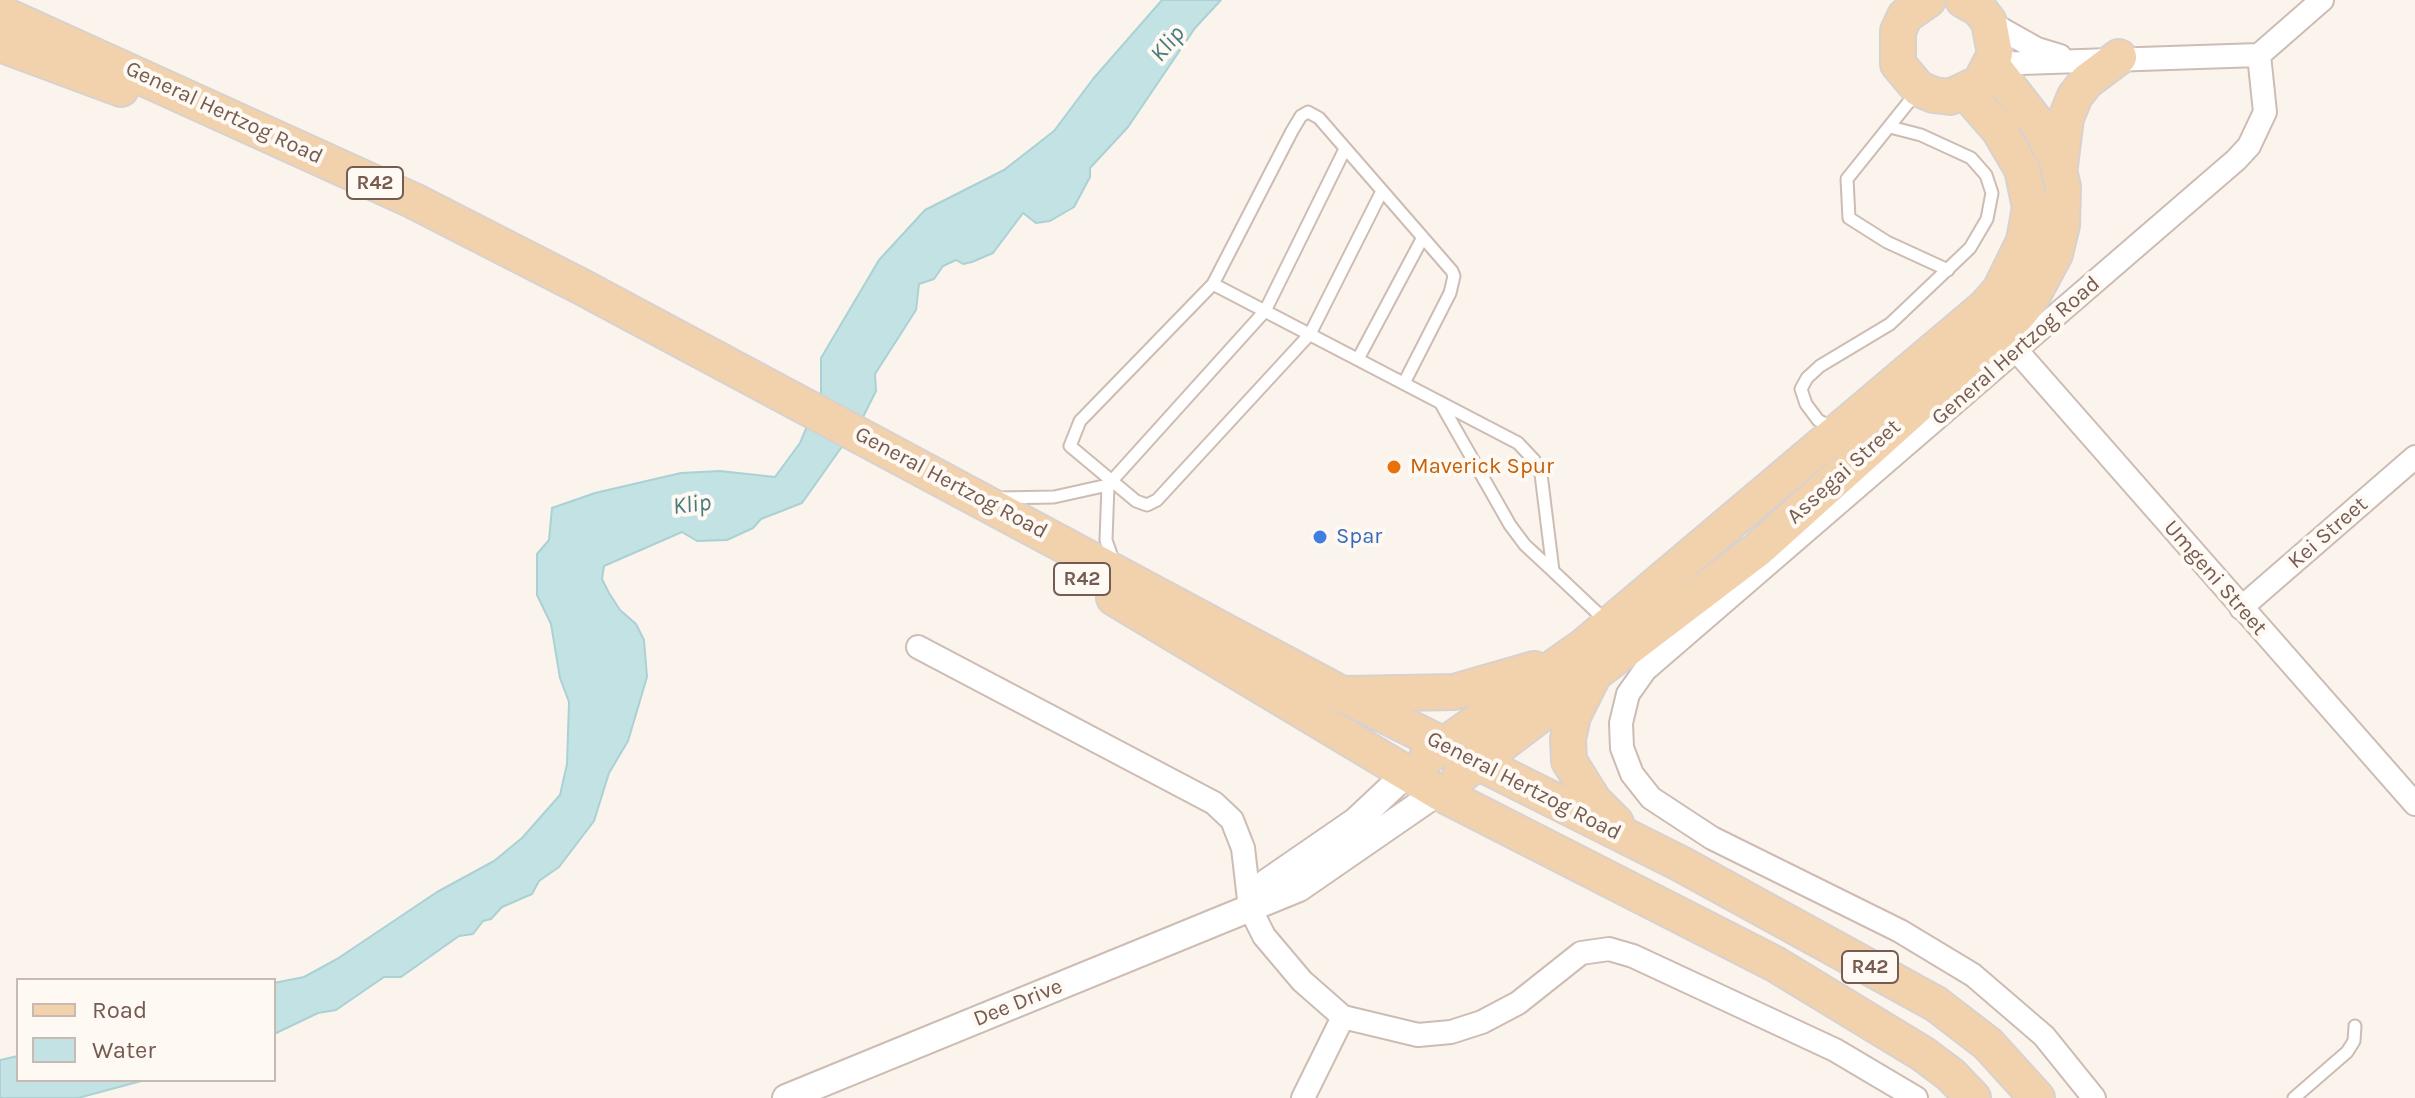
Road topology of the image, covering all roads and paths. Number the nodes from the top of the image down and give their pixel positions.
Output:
1 (1884, 0) edge
2 (1928, 0) edge
3 (1963, 0) edge
4 (2322, 0) edge
5 (0, 13) edge
6 (1989, 22) junction
7 (1898, 31) junction
8 (0, 44) edge
9 (2259, 55) junction
10 (2119, 57) junction
11 (2080, 61) junction
12 (1992, 64) junction
13 (1919, 89) junction
14 (1966, 92) junction
15 (1890, 127) junction
16 (1345, 149) junction
17 (2060, 173) junction
18 (1382, 191) junction
19 (1422, 239) junction
20 (1948, 270) junction
21 (1213, 284) junction
22 (1265, 311) junction
23 (1310, 334) junction
24 (2017, 351) junction
25 (1358, 359) junction
26 (737, 378) junction
27 (1404, 383) junction
28 (1440, 401) junction
29 (1860, 434) junction
30 (2415, 457) edge
31 (903, 468) junction
32 (1110, 483) junction
33 (981, 500) junction
34 (1553, 571) junction
35 (1122, 576) junction
36 (2241, 608) junction
37 (1625, 631) junction
38 (918, 647) dead end
39 (1580, 666) junction
40 (1342, 694) junction
41 (1441, 745) junction
42 (1476, 764) junction
43 (1406, 774) junction
44 (1438, 792) junction
45 (2415, 804) edge
46 (1655, 852) junction
47 (1250, 908) junction
48 (1343, 1017) junction
49 (2355, 1026) dead end
50 (786, 1098) edge
51 (1303, 1098) edge
52 (1916, 1098) edge
53 (1973, 1098) edge
54 (2037, 1098) edge
55 (2094, 1098) edge
56 (2294, 1098) edge

1 - 7 main road
2 - 7 main road
3 - 6 main road
4 - 9 street
5 - 26 main road, General Hertzog Road / R42
6 - 11 street
6 - 12 main road
7 - 13 main road
8 - 26 main road, General Hertzog Road / R42
9 - 10 street
9 - 24 street, General Hertzog Road
10 - 11 street
10 - 17 main road
11 - 12 street
12 - 14 main road
12 - 17 main road, Assegai Street
13 - 14 main road
13 - 15 lane
14 - 29 main road, Assegai Street
15 - 20 lane
15 - 20 lane
16 - 18 lane
16 - 21 lane
16 - 22 lane
17 - 29 main road, Assegai Street
18 - 19 lane
18 - 23 lane
19 - 25 lane
19 - 27 lane
20 - 29 lane
21 - 22 lane
21 - 32 lane
22 - 23 lane
22 - 32 lane
23 - 25 lane
23 - 32 lane
24 - 36 street, Umgeni Street
24 - 55 street, General Hertzog Road
25 - 27 lane
26 - 31 main road, General Hertzog Road / R42
27 - 28 lane
28 - 34 lane
28 - 34 lane
29 - 37 main road, Assegai Street
30 - 36 street, Kei Street
31 - 33 main road, General Hertzog Road / R42
31 - 43 main road, General Hertzog Road / R42
32 - 33 lane
32 - 35 lane
33 - 35 main road, General Hertzog Road / R42
34 - 37 lane
35 - 40 main road, General Hertzog Road / R42
36 - 45 street, Umgeni Street
37 - 39 main road, Assegai Street
38 - 47 street
39 - 40 main road
39 - 41 main road, Assegai Street
39 - 42 main road, Assegai Street
39 - 46 main road
40 - 41 main road, General Hertzog Road / R42
41 - 42 main road, General Hertzog Road / R42
41 - 43 main road, Assegai Street
42 - 44 main road, Assegai Street
42 - 46 main road, General Hertzog Road / R42
43 - 44 main road, General Hertzog Road / R42
43 - 47 street, Dee Drive
44 - 47 street, Dee Drive
44 - 53 main road, General Hertzog Road / R42
46 - 54 main road, General Hertzog Road / R42
47 - 48 street
47 - 50 street, Dee Drive
48 - 51 street
48 - 52 street
49 - 56 lane

